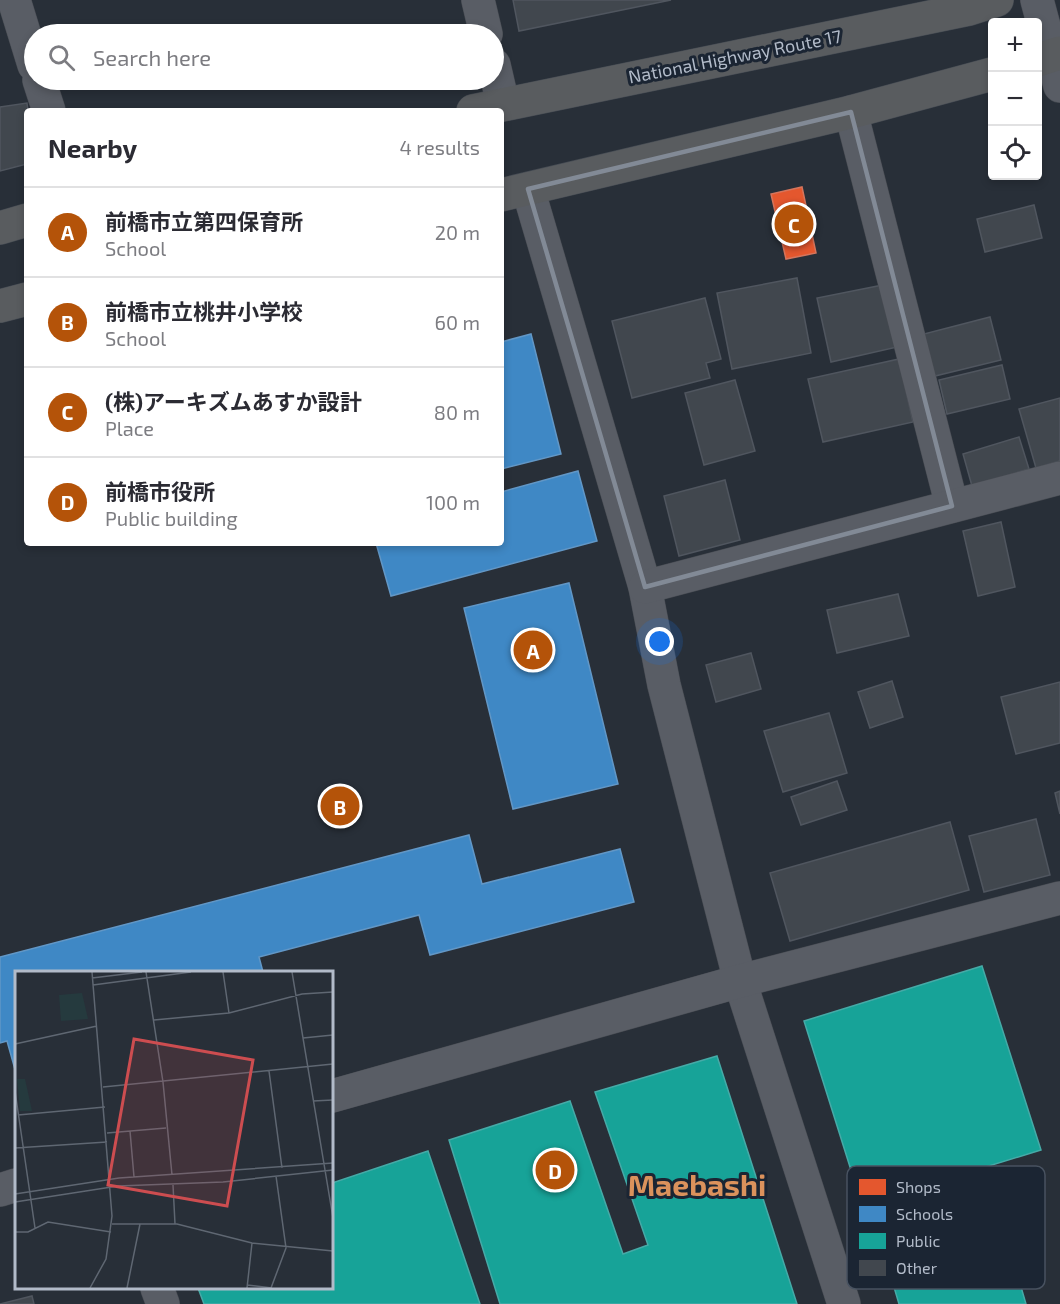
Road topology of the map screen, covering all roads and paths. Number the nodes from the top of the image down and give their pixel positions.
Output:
1 (14, 0) edge
2 (478, 0) edge
3 (997, 0) edge
4 (1037, 0) edge
5 (484, 24) edge
6 (24, 32) edge
7 (1053, 64) edge
8 (988, 75) edge
9 (42, 90) edge
10 (490, 90) edge
11 (488, 107) edge
12 (48, 108) edge
13 (850, 112) junction
14 (515, 192) edge
15 (24, 221) edge
16 (0, 228) edge
17 (24, 300) edge
18 (0, 306) edge
19 (1060, 478) edge
20 (952, 506) junction
21 (645, 587) junction
22 (1060, 897) edge
23 (740, 981) junction
24 (333, 1096) edge
25 (15, 1185) edge
26 (0, 1190) edge
27 (158, 1289) edge
28 (163, 1304) edge
29 (844, 1304) edge

1 - 6 street
2 - 5 street
3 - 11 highway, National Highway Route 17
4 - 7 street
8 - 13 highway
9 - 12 street
10 - 11 street
13 - 14 highway
13 - 20 street
14 - 21 street
15 - 16 highway
17 - 18 highway
19 - 20 street
20 - 21 street
21 - 23 street
22 - 23 street
23 - 24 street
23 - 29 street
25 - 26 street
27 - 28 street

